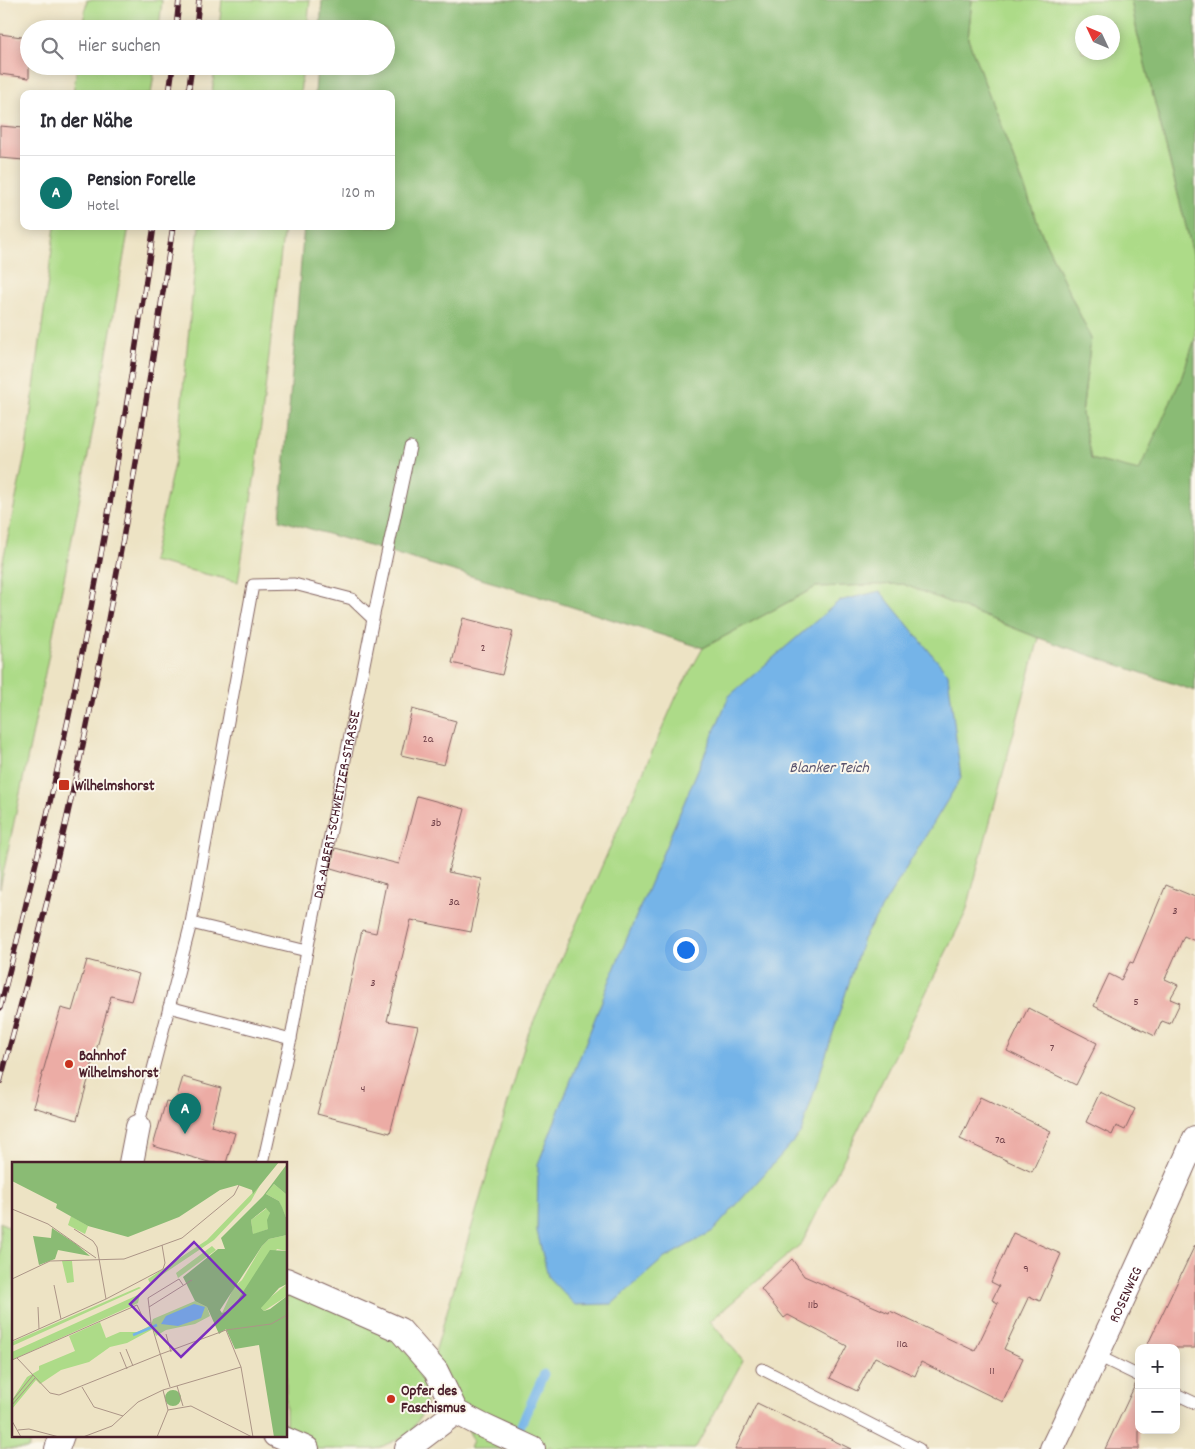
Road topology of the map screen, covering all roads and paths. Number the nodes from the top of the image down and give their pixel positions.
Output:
1 (410, 447) dead end
2 (373, 619) junction
3 (191, 923) junction
4 (307, 951) junction
5 (169, 1007) junction
6 (291, 1039) junction
7 (138, 1126) joint
8 (1195, 1138) edge
9 (131, 1162) edge
10 (263, 1162) edge
11 (288, 1281) edge
12 (1098, 1356) junction
13 (762, 1369) dead end
14 (1135, 1374) edge
15 (1180, 1396) edge
16 (1195, 1403) edge
17 (456, 1412) junction
18 (62, 1436) edge
19 (277, 1436) edge
20 (57, 1449) edge
21 (307, 1449) edge
22 (408, 1449) edge
23 (533, 1449) edge
24 (919, 1449) edge
25 (1052, 1449) edge

1 - 2 lane, DR.-ALBERT-SCHWEITZER-STRASSE
2 - 3 lane
2 - 4 lane, DR.-ALBERT-SCHWEITZER-STRASSE
3 - 4 lane
3 - 5 lane
4 - 6 lane, DR.-ALBERT-SCHWEITZER-STRASSE
5 - 6 lane
5 - 7 lane
6 - 10 lane, DR.-ALBERT-SCHWEITZER-STRASSE
7 - 9 street
8 - 12 street, ROSENWEG
11 - 17 street
12 - 14 lane
12 - 25 street, ROSENWEG
13 - 24 lane
15 - 16 lane
17 - 22 street
17 - 23 street
18 - 20 street
19 - 21 street

